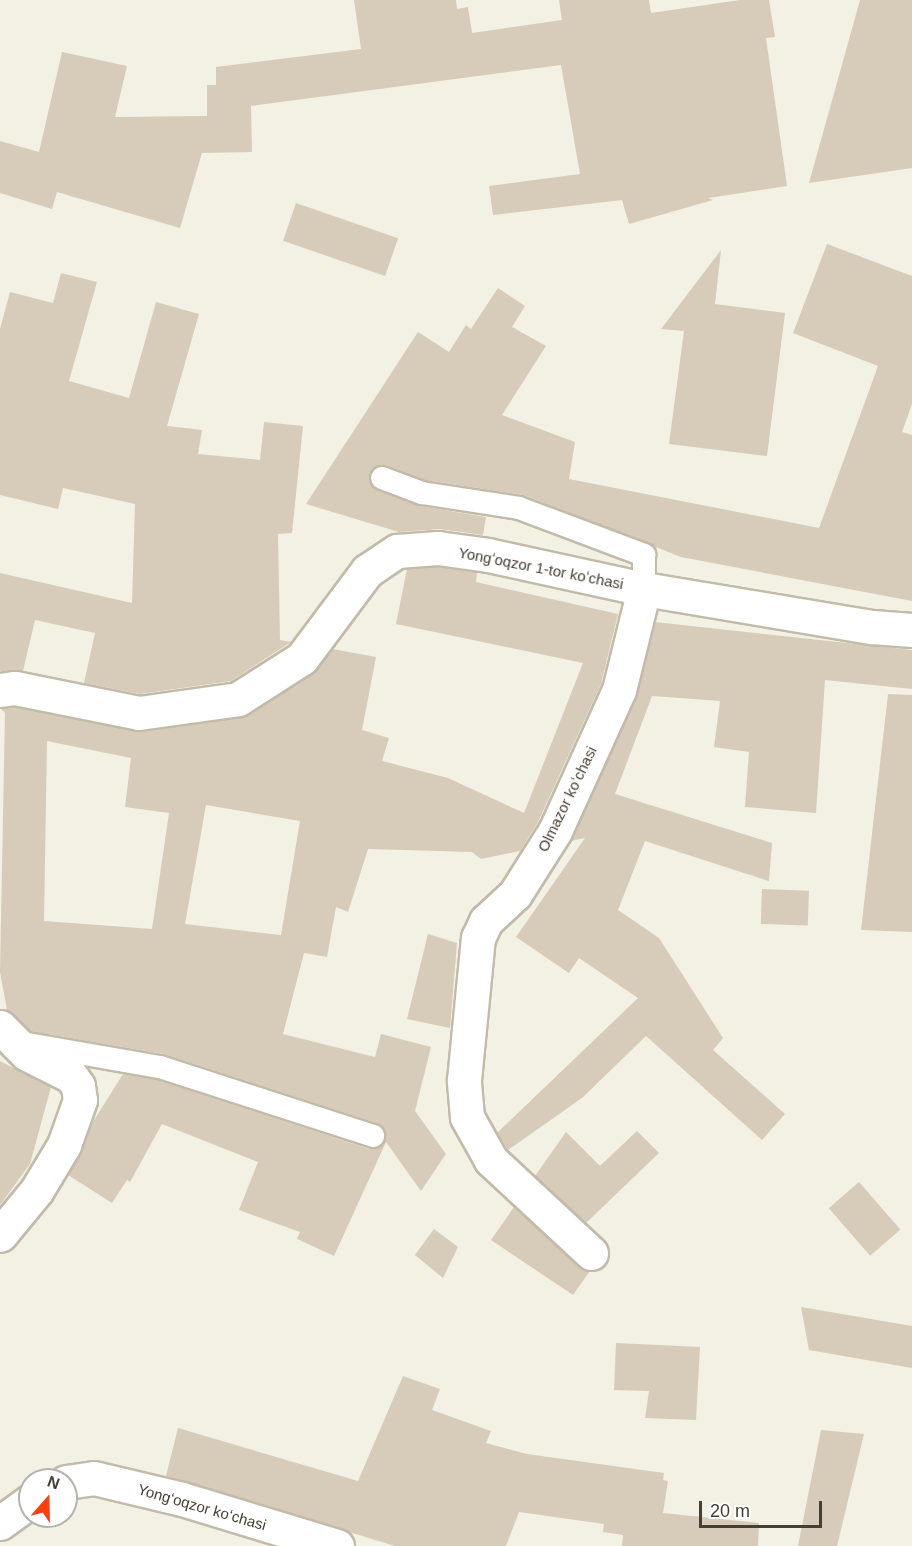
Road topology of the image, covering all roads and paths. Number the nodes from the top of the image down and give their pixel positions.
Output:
1 (382, 478) dead end
2 (644, 589) junction
3 (912, 630) edge
4 (0, 690) edge
5 (4, 1034) edge
6 (373, 1136) dead end
7 (0, 1235) edge
8 (591, 1253) dead end
9 (78, 1480) edge
10 (18, 1510) edge
11 (0, 1523) edge
12 (337, 1546) edge

1 - 2 lane
2 - 3 street
2 - 4 street, Yongʻoqzor 1-tor koʻchasi
2 - 8 street, Olmazor koʻchasi
5 - 6 lane
5 - 7 street
9 - 12 street, Yongʻoqzor koʻchasi
10 - 11 street

